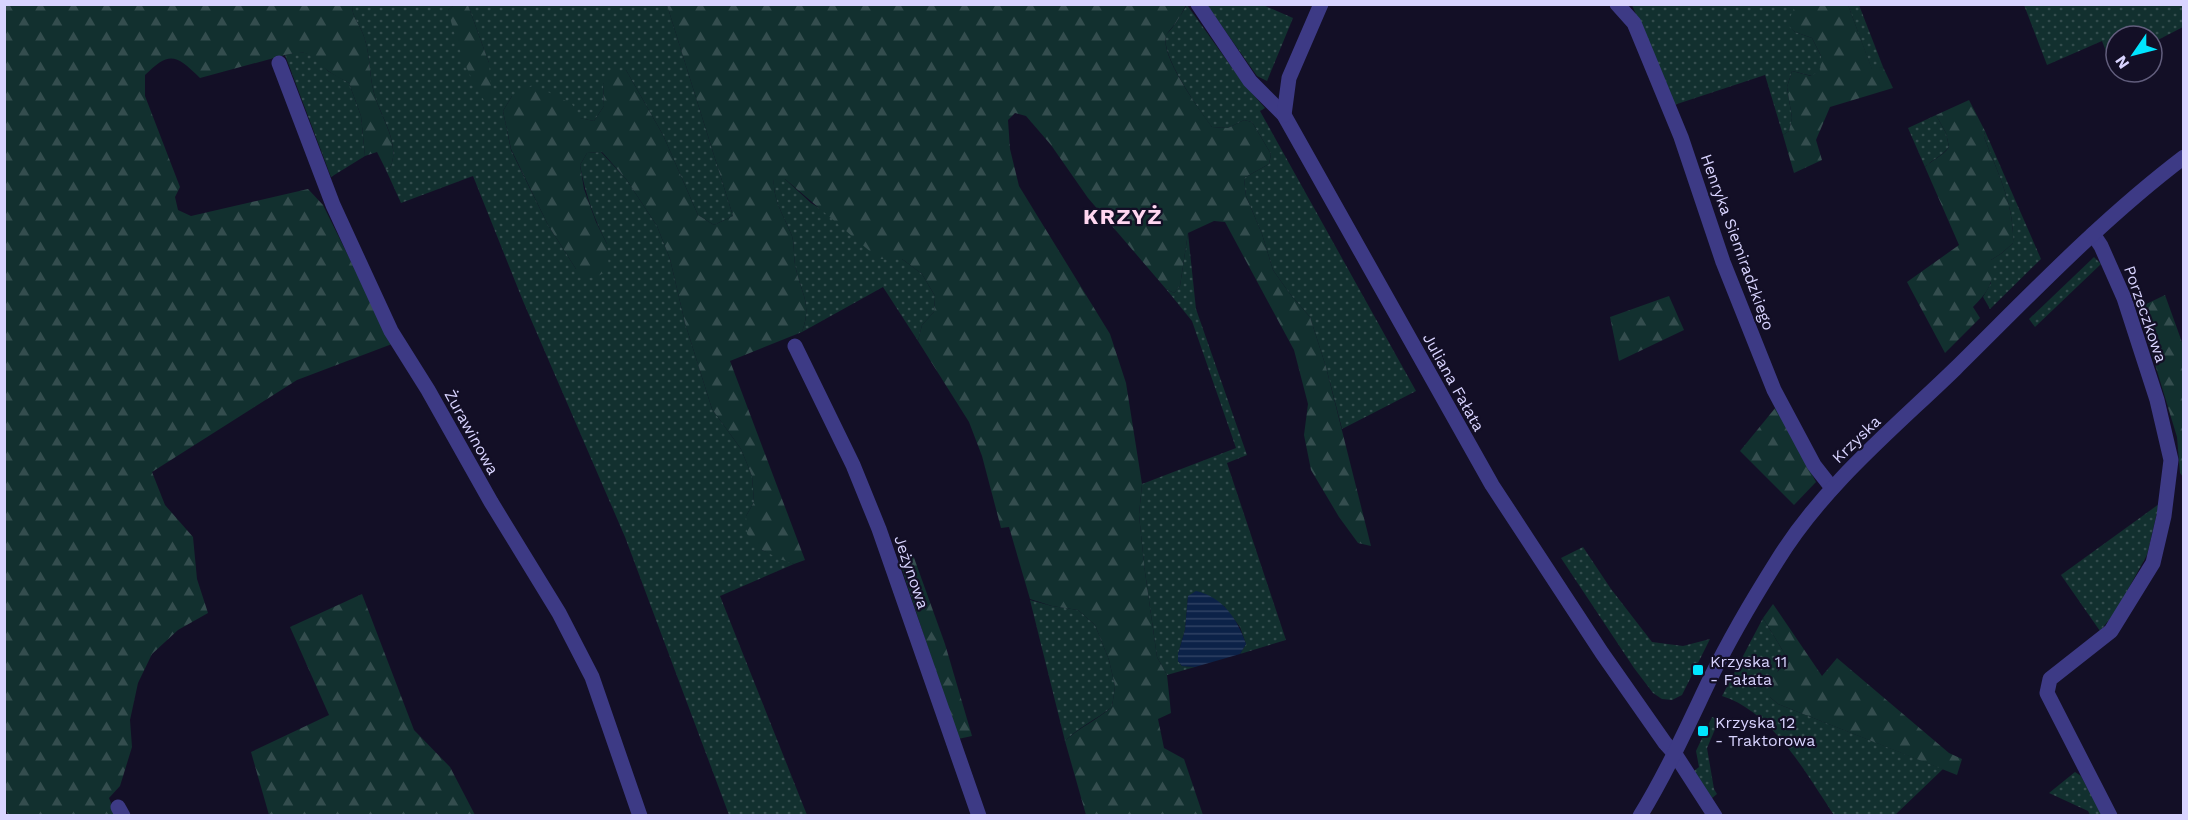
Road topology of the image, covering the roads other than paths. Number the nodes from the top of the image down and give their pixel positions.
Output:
1 (1198, 4) edge
2 (1322, 4) edge
3 (1617, 4) edge
4 (279, 63) dead end
5 (1284, 115) junction
6 (2184, 157) edge
7 (2092, 234) junction
8 (795, 346) dead end
9 (1832, 488) junction
10 (1675, 754) junction
11 (640, 816) edge
12 (979, 816) edge
13 (1640, 816) edge
14 (1715, 816) edge
15 (2110, 816) edge

1 - 5 street, Juliana Fałata
2 - 5 street
3 - 9 street, Henryka Siemiradzkiego
4 - 11 street, Żurawinowa
5 - 10 street, Juliana Fałata
6 - 7 street, Krzyska
7 - 9 street, Krzyska
7 - 15 street, Porzeczkowa
8 - 12 street, Jeżynowa
9 - 10 street, Krzyska
10 - 13 street, Krzyska
10 - 14 street, Juliana Fałata

